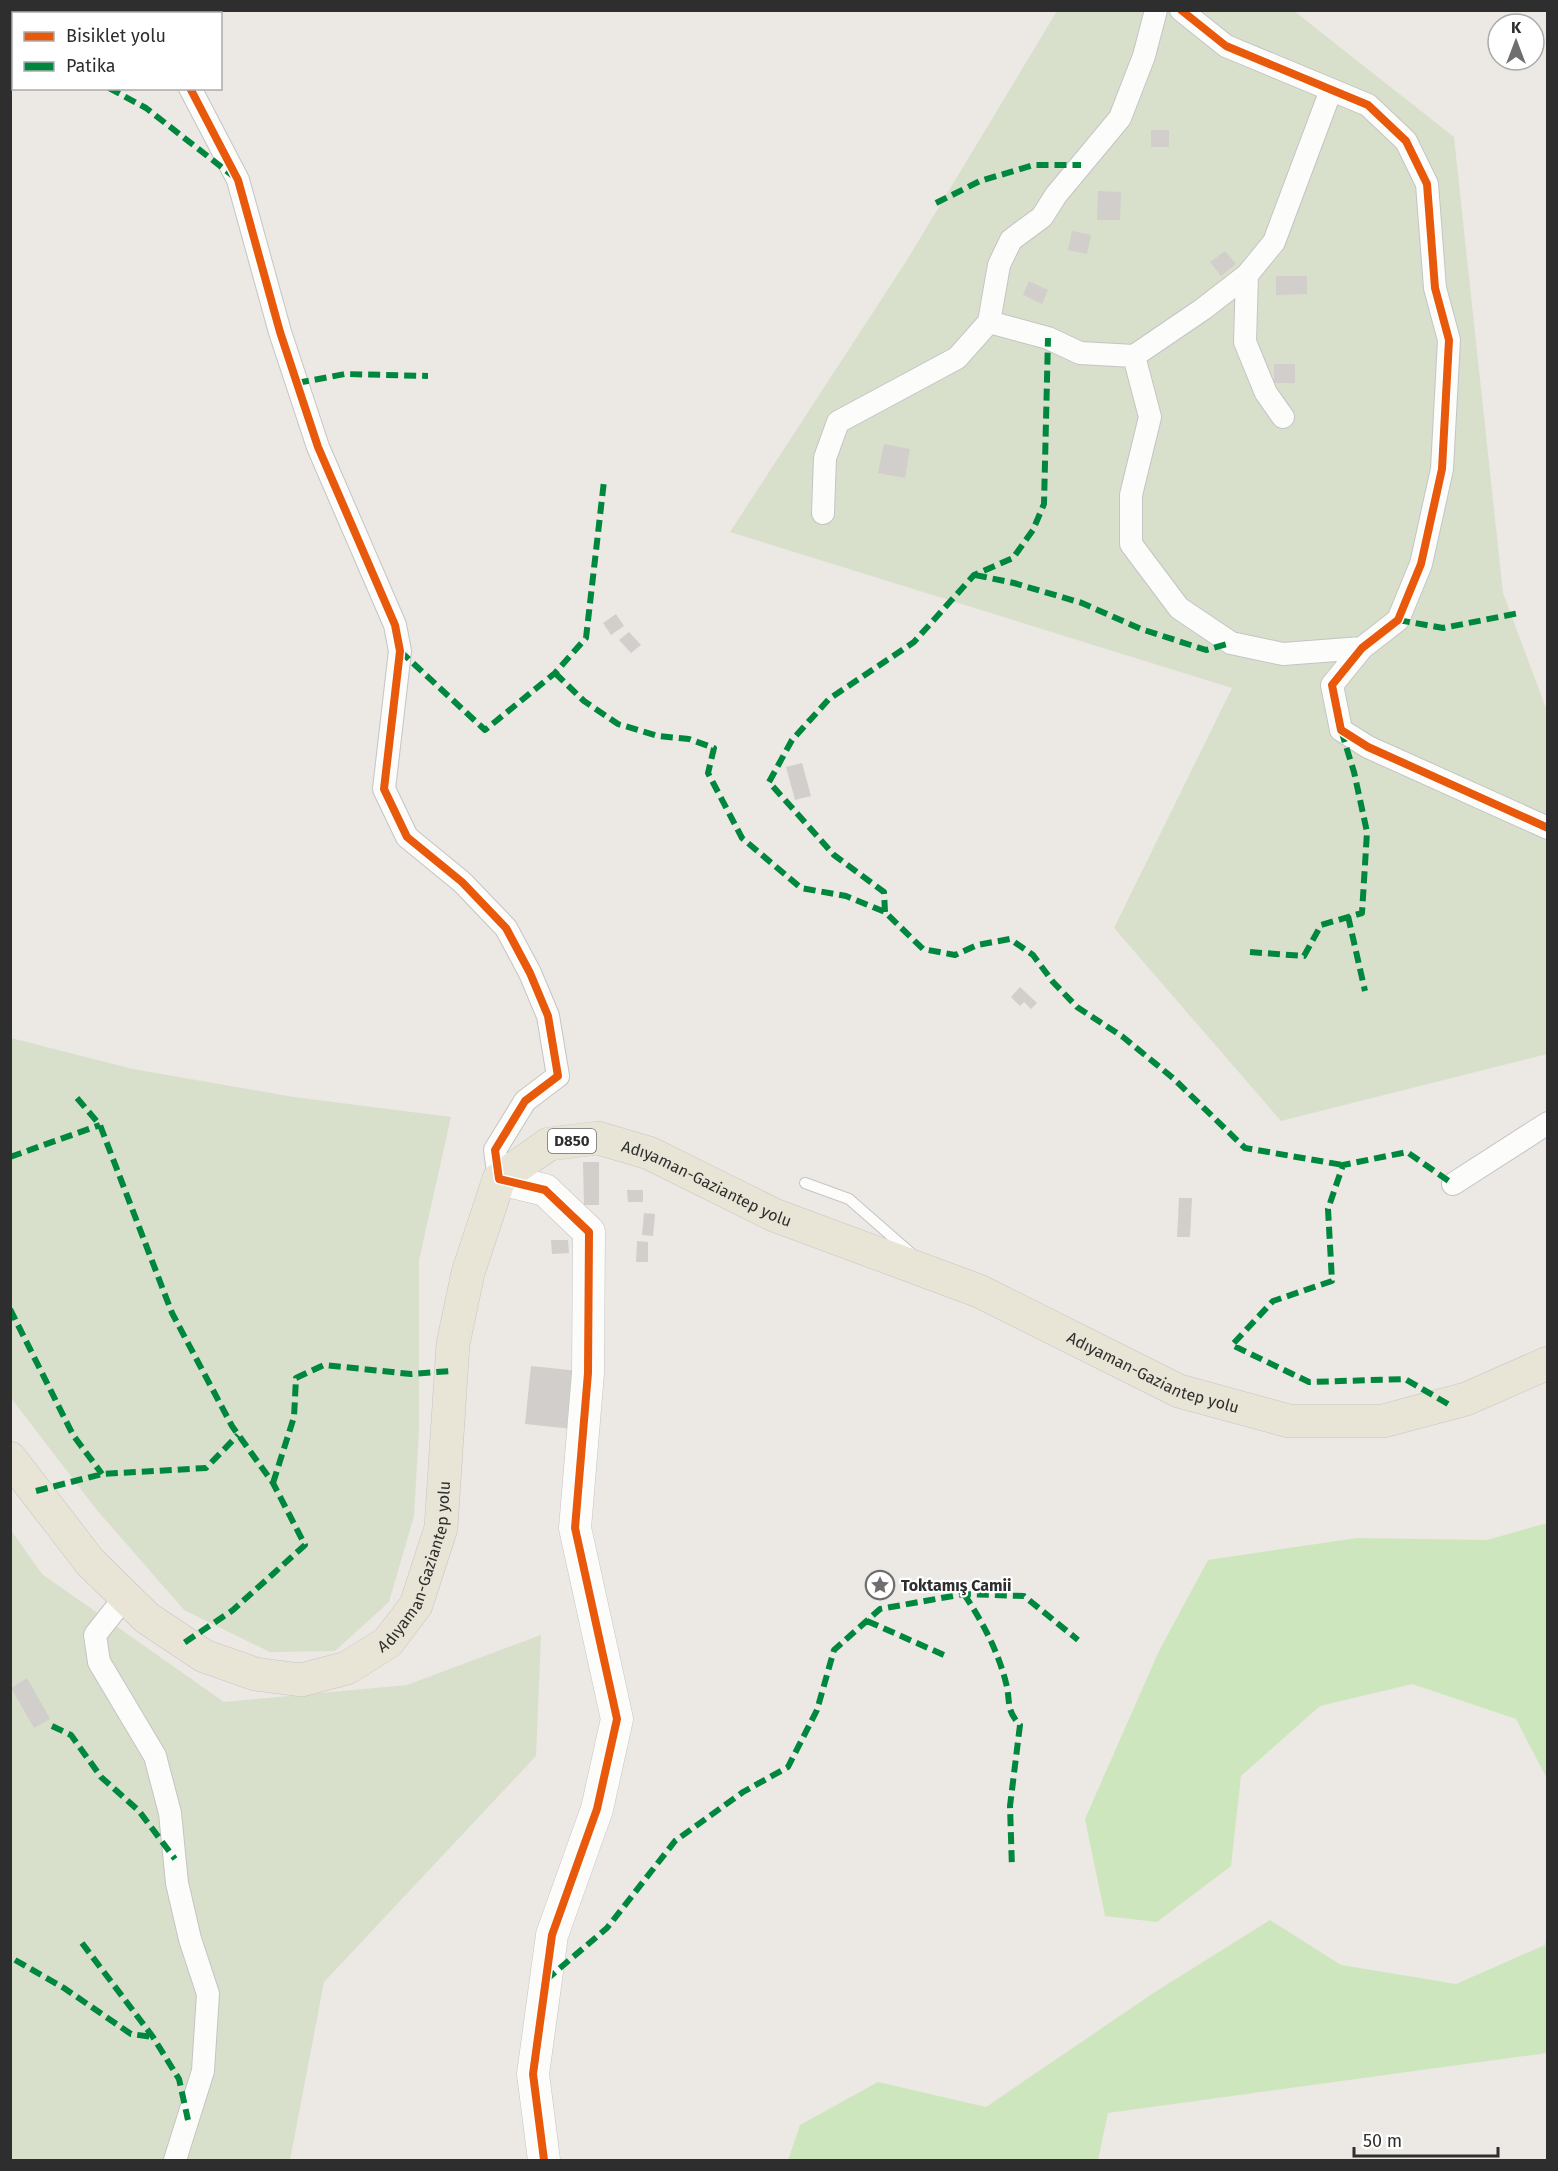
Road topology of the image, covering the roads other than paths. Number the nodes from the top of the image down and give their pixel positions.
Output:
1 (1156, 10) edge
2 (1181, 10) edge
3 (191, 90) edge
4 (1331, 90) junction
5 (1247, 275) junction
6 (988, 322) junction
7 (1134, 356) junction
8 (1284, 417) dead end
9 (823, 513) dead end
10 (1362, 648) junction
11 (1548, 828) edge
12 (1548, 1123) edge
13 (499, 1179) junction
14 (805, 1184) dead end
15 (1454, 1184) dead end
16 (939, 1276) junction
17 (1548, 1363) edge
18 (10, 1458) edge
19 (125, 1597) junction
20 (175, 2160) edge
21 (544, 2160) edge

1 - 6 street
2 - 4 street
3 - 13 street
4 - 5 street
4 - 10 street
5 - 7 street
5 - 8 street
6 - 7 street
6 - 9 street
7 - 10 street
10 - 11 street
12 - 15 street
13 - 16 main road, Adıyaman-Gaziantep yolu / D850
13 - 19 main road, Adıyaman-Gaziantep yolu
13 - 21 street
14 - 16 lane
16 - 17 main road, Adıyaman-Gaziantep yolu / D850
18 - 19 main road, Adıyaman-Gaziantep yolu
19 - 20 street

